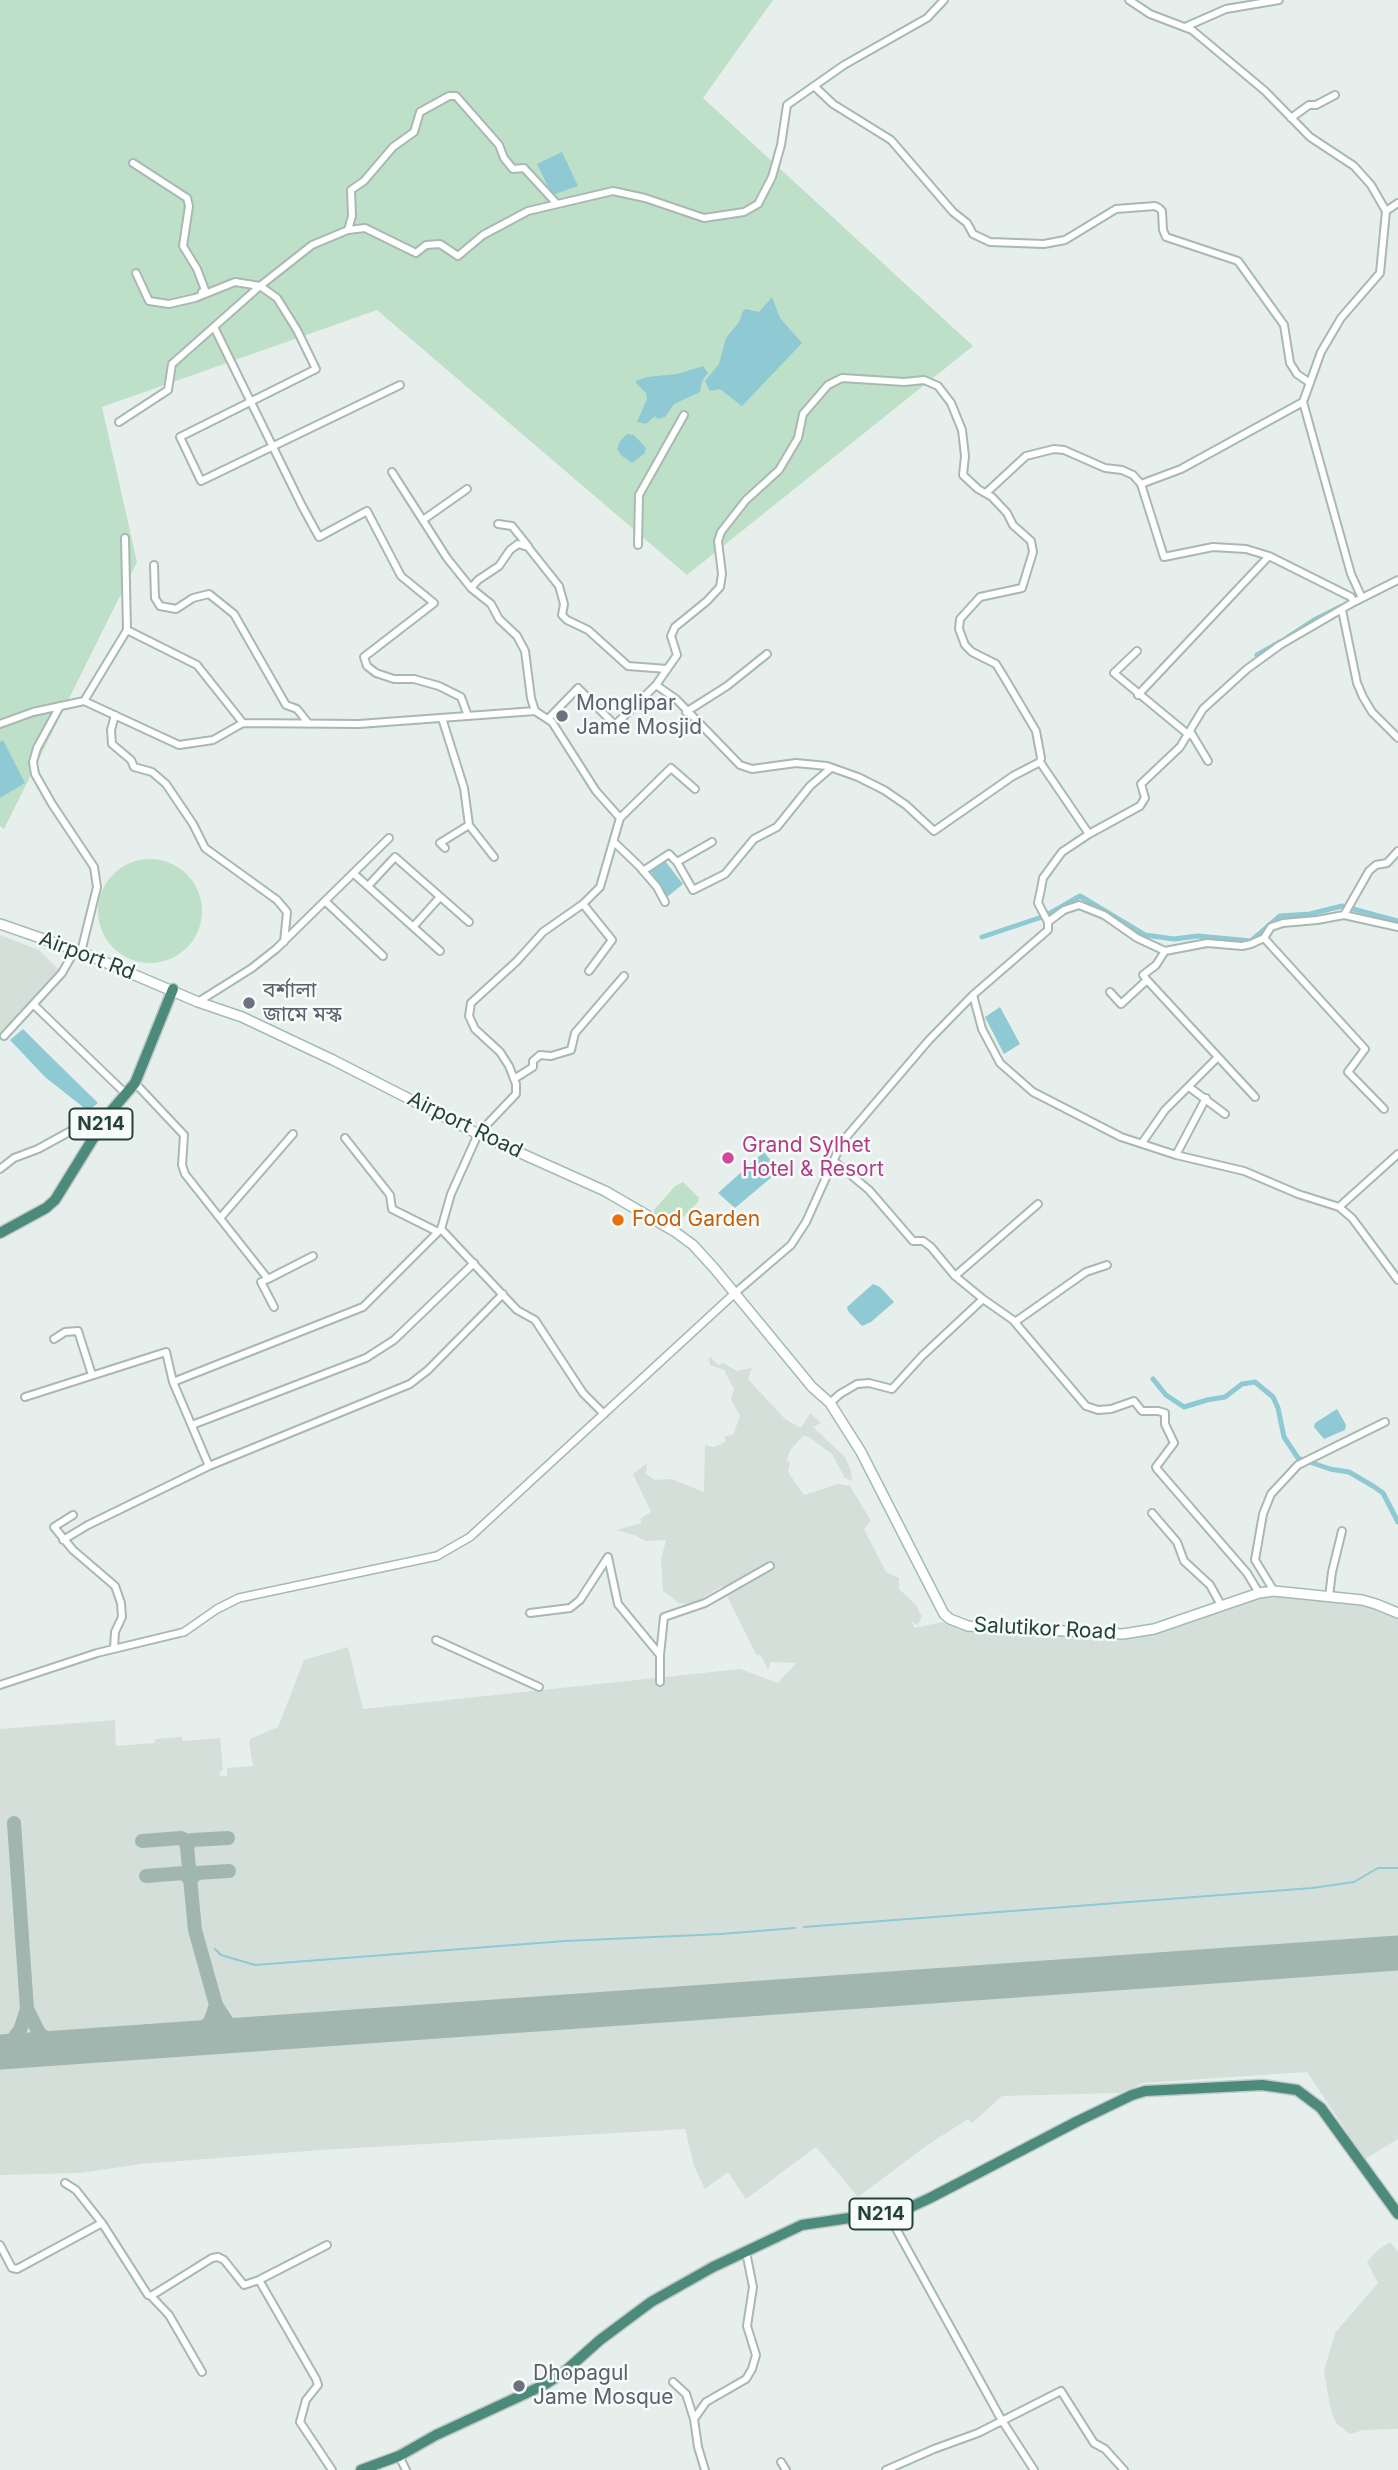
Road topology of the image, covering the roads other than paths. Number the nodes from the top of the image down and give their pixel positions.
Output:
1 (944, 0) edge
2 (1129, 0) edge
3 (1279, 0) edge
4 (1185, 27) junction
5 (814, 86) junction
6 (1335, 95) dead end
7 (1291, 118) junction
8 (133, 163) dead end
9 (1398, 203) edge
10 (556, 204) junction
11 (1386, 212) junction
12 (348, 230) junction
13 (136, 273) dead end
14 (260, 286) junction
15 (195, 298) junction
16 (214, 327) junction
17 (1310, 383) junction
18 (401, 385) dead end
19 (1303, 402) junction
20 (251, 403) junction
21 (684, 415) dead end
22 (119, 422) dead end
23 (273, 447) junction
24 (392, 472) dead end
25 (1141, 484) junction
26 (467, 489) dead end
27 (986, 493) junction
28 (423, 520) junction
29 (498, 524) dead end
30 (125, 538) dead end
31 (638, 545) dead end
32 (528, 547) junction
33 (1269, 556) junction
34 (154, 565) dead end
35 (1398, 579) edge
36 (471, 588) junction
37 (1362, 598) junction
38 (1354, 602) junction
39 (1342, 610) junction
40 (127, 630) junction
41 (1137, 651) dead end
42 (767, 654) dead end
43 (667, 669) junction
44 (656, 685) junction
45 (1138, 695) junction
46 (84, 701) junction
47 (60, 706) junction
48 (535, 711) junction
49 (686, 712) junction
50 (115, 715) junction
51 (468, 716) junction
52 (442, 718) junction
53 (548, 719) junction
54 (243, 723) junction
55 (0, 724) edge
56 (309, 724) junction
57 (1189, 733) junction
58 (1398, 738) edge
59 (1209, 761) dead end
60 (1040, 762) junction
61 (831, 768) junction
62 (695, 789) dead end
63 (620, 818) junction
64 (469, 825) junction
65 (1089, 834) junction
66 (389, 838) dead end
67 (614, 842) junction
68 (712, 842) dead end
69 (445, 848) dead end
70 (1398, 850) edge
71 (494, 857) dead end
72 (677, 862) junction
73 (643, 871) junction
74 (353, 873) junction
75 (368, 886) junction
76 (440, 897) junction
77 (325, 901) junction
78 (665, 902) dead end
79 (583, 904) junction
80 (1345, 913) junction
81 (469, 922) dead end
82 (1048, 922) junction
83 (0, 924) edge
84 (1398, 926) edge
85 (413, 927) junction
86 (1264, 938) junction
87 (284, 942) junction
88 (78, 951) junction
89 (440, 951) dead end
90 (1165, 951) junction
91 (383, 956) dead end
92 (589, 971) dead end
93 (624, 976) dead end
94 (1147, 981) junction
95 (173, 989) junction
96 (1110, 992) dead end
97 (972, 995) junction
98 (198, 1002) junction
99 (34, 1005) junction
100 (4, 1036) dead end
101 (1217, 1058) junction
102 (514, 1079) junction
103 (135, 1083) junction
104 (1189, 1087) junction
105 (126, 1094) junction
106 (1255, 1097) dead end
107 (1206, 1098) junction
108 (1384, 1109) dead end
109 (1225, 1114) dead end
110 (107, 1116) junction
111 (293, 1134) dead end
112 (478, 1134) junction
113 (345, 1138) dead end
114 (1142, 1143) junction
115 (1398, 1153) edge
116 (1176, 1155) junction
117 (834, 1161) junction
118 (0, 1169) edge
119 (1038, 1204) dead end
120 (1339, 1207) junction
121 (221, 1217) junction
122 (440, 1230) junction
123 (0, 1233) edge
124 (313, 1256) dead end
125 (474, 1263) junction
126 (1107, 1265) dead end
127 (956, 1276) junction
128 (268, 1279) junction
129 (1398, 1280) edge
130 (735, 1293) junction
131 (503, 1294) junction
132 (983, 1299) junction
133 (274, 1307) dead end
134 (1015, 1322) junction
135 (54, 1339) dead end
136 (92, 1375) junction
137 (173, 1382) junction
138 (25, 1397) dead end
139 (830, 1403) junction
140 (604, 1414) junction
141 (1385, 1422) dead end
142 (192, 1425) junction
143 (209, 1466) junction
144 (1152, 1513) dead end
145 (73, 1515) dead end
146 (1342, 1531) dead end
147 (63, 1540) junction
148 (770, 1566) dead end
149 (1274, 1591) junction
150 (1258, 1593) junction
151 (1329, 1597) junction
152 (1221, 1605) junction
153 (530, 1613) dead end
154 (1398, 1613) edge
155 (184, 1632) joint
156 (436, 1640) dead end
157 (114, 1648) junction
158 (660, 1655) junction
159 (660, 1682) dead end
160 (0, 1685) edge
161 (539, 1688) dead end
162 (65, 2183) dead end
163 (888, 2214) junction
164 (1398, 2214) edge
165 (102, 2223) junction
166 (0, 2245) edge
167 (327, 2245) dead end
168 (746, 2252) junction
169 (259, 2280) junction
170 (151, 2296) junction
171 (202, 2372) dead end
172 (673, 2382) dead end
173 (694, 2419) junction
174 (1001, 2420) junction
175 (399, 2456) junction
176 (780, 2462) dead end
177 (332, 2470) edge
178 (361, 2470) edge
179 (406, 2470) edge
180 (705, 2470) edge
181 (786, 2470) edge
182 (886, 2470) edge
183 (1034, 2470) edge
184 (1124, 2470) edge

1 - 5 street
2 - 4 street
3 - 4 street
4 - 7 street
5 - 10 street
5 - 17 street
6 - 7 street
7 - 11 street
8 - 15 street
9 - 11 street
10 - 12 street
10 - 12 street
11 - 17 street
12 - 14 street
13 - 15 street
14 - 15 street
14 - 16 street
14 - 20 street
16 - 20 street
16 - 22 street
17 - 19 street
18 - 23 street
19 - 25 street
19 - 37 street
20 - 23 street
20 - 23 street
21 - 31 street
23 - 51 street
24 - 28 street
25 - 27 street
25 - 33 street
26 - 28 street
27 - 43 street
27 - 60 street
28 - 36 street
29 - 32 street
30 - 40 street
32 - 36 street
32 - 43 street
33 - 38 street
33 - 45 street
34 - 56 street
35 - 37 street
36 - 48 street
37 - 38 street
38 - 39 street
39 - 57 street
39 - 58 street
40 - 46 street
40 - 54 street
41 - 45 street
42 - 49 street
43 - 44 street
44 - 49 street
44 - 53 street
45 - 57 street
46 - 47 street
46 - 50 street
47 - 55 street
47 - 88 street
48 - 51 street
48 - 53 street
49 - 61 street
50 - 54 street
50 - 87 street
51 - 52 street
52 - 56 street
52 - 64 street
53 - 63 street
54 - 56 street
57 - 59 street
57 - 65 street
60 - 61 street
60 - 65 street
61 - 72 street
62 - 63 street
63 - 67 street
64 - 69 street
64 - 71 street
65 - 82 street
66 - 74 street
67 - 73 street
67 - 79 street
68 - 72 street
70 - 80 street
72 - 73 street
73 - 78 street
74 - 75 street
74 - 77 street
75 - 76 street
75 - 85 street
76 - 81 street
76 - 85 street
77 - 87 street
77 - 91 street
79 - 92 street
79 - 102 street
80 - 84 street
80 - 86 street
82 - 90 street
82 - 97 street
83 - 88 main road, Airport Rd
85 - 89 street
86 - 90 street
86 - 108 street
87 - 98 street
88 - 95 main road, Airport Rd
88 - 99 street
90 - 94 street
93 - 102 street
94 - 96 street
94 - 101 street
95 - 98 main road, Airport Road
95 - 103 highway, N214
97 - 114 street
97 - 117 street
98 - 112 main road, Airport Road
99 - 100 street
99 - 105 street
101 - 104 street
101 - 106 street
102 - 112 street
103 - 105 highway, N214
103 - 121 street
104 - 107 street
104 - 114 street
105 - 110 highway, N214
107 - 109 street
107 - 116 street
110 - 118 street
110 - 123 highway, N214
111 - 121 street
112 - 122 street
112 - 130 main road, Airport Road
113 - 122 street
114 - 116 street
115 - 120 street
116 - 120 street
117 - 127 street
117 - 130 street
119 - 127 street
120 - 129 street
121 - 128 street
122 - 125 street
122 - 137 street
124 - 128 street
125 - 131 street
125 - 142 street
126 - 134 street
127 - 132 street
128 - 133 street
130 - 139 main road, Salutikor Road
130 - 140 street
131 - 140 street
131 - 143 street
132 - 134 street
132 - 139 street
134 - 150 street
135 - 136 street
136 - 137 street
136 - 138 street
137 - 142 street
139 - 152 main road, Salutikor Road
140 - 155 street
141 - 149 street
142 - 143 street
143 - 147 street
144 - 152 street
145 - 147 street
146 - 151 street
147 - 157 street
148 - 158 street
149 - 150 main road, Salutikor Road
149 - 151 main road, Salutikor Road
150 - 152 main road, Salutikor Road
151 - 154 main road, Salutikor Road
153 - 158 street
155 - 157 street
156 - 161 street
157 - 160 street
158 - 159 street
162 - 165 street
163 - 164 highway, N214
163 - 168 highway, N214
163 - 174 street
165 - 166 street
165 - 170 street
167 - 169 street
168 - 173 street
168 - 175 highway, N214
169 - 170 street
169 - 177 street
170 - 171 street
172 - 173 street
173 - 180 street
174 - 182 street
174 - 183 street
174 - 184 street
175 - 178 highway, N214
175 - 179 street
176 - 181 street

